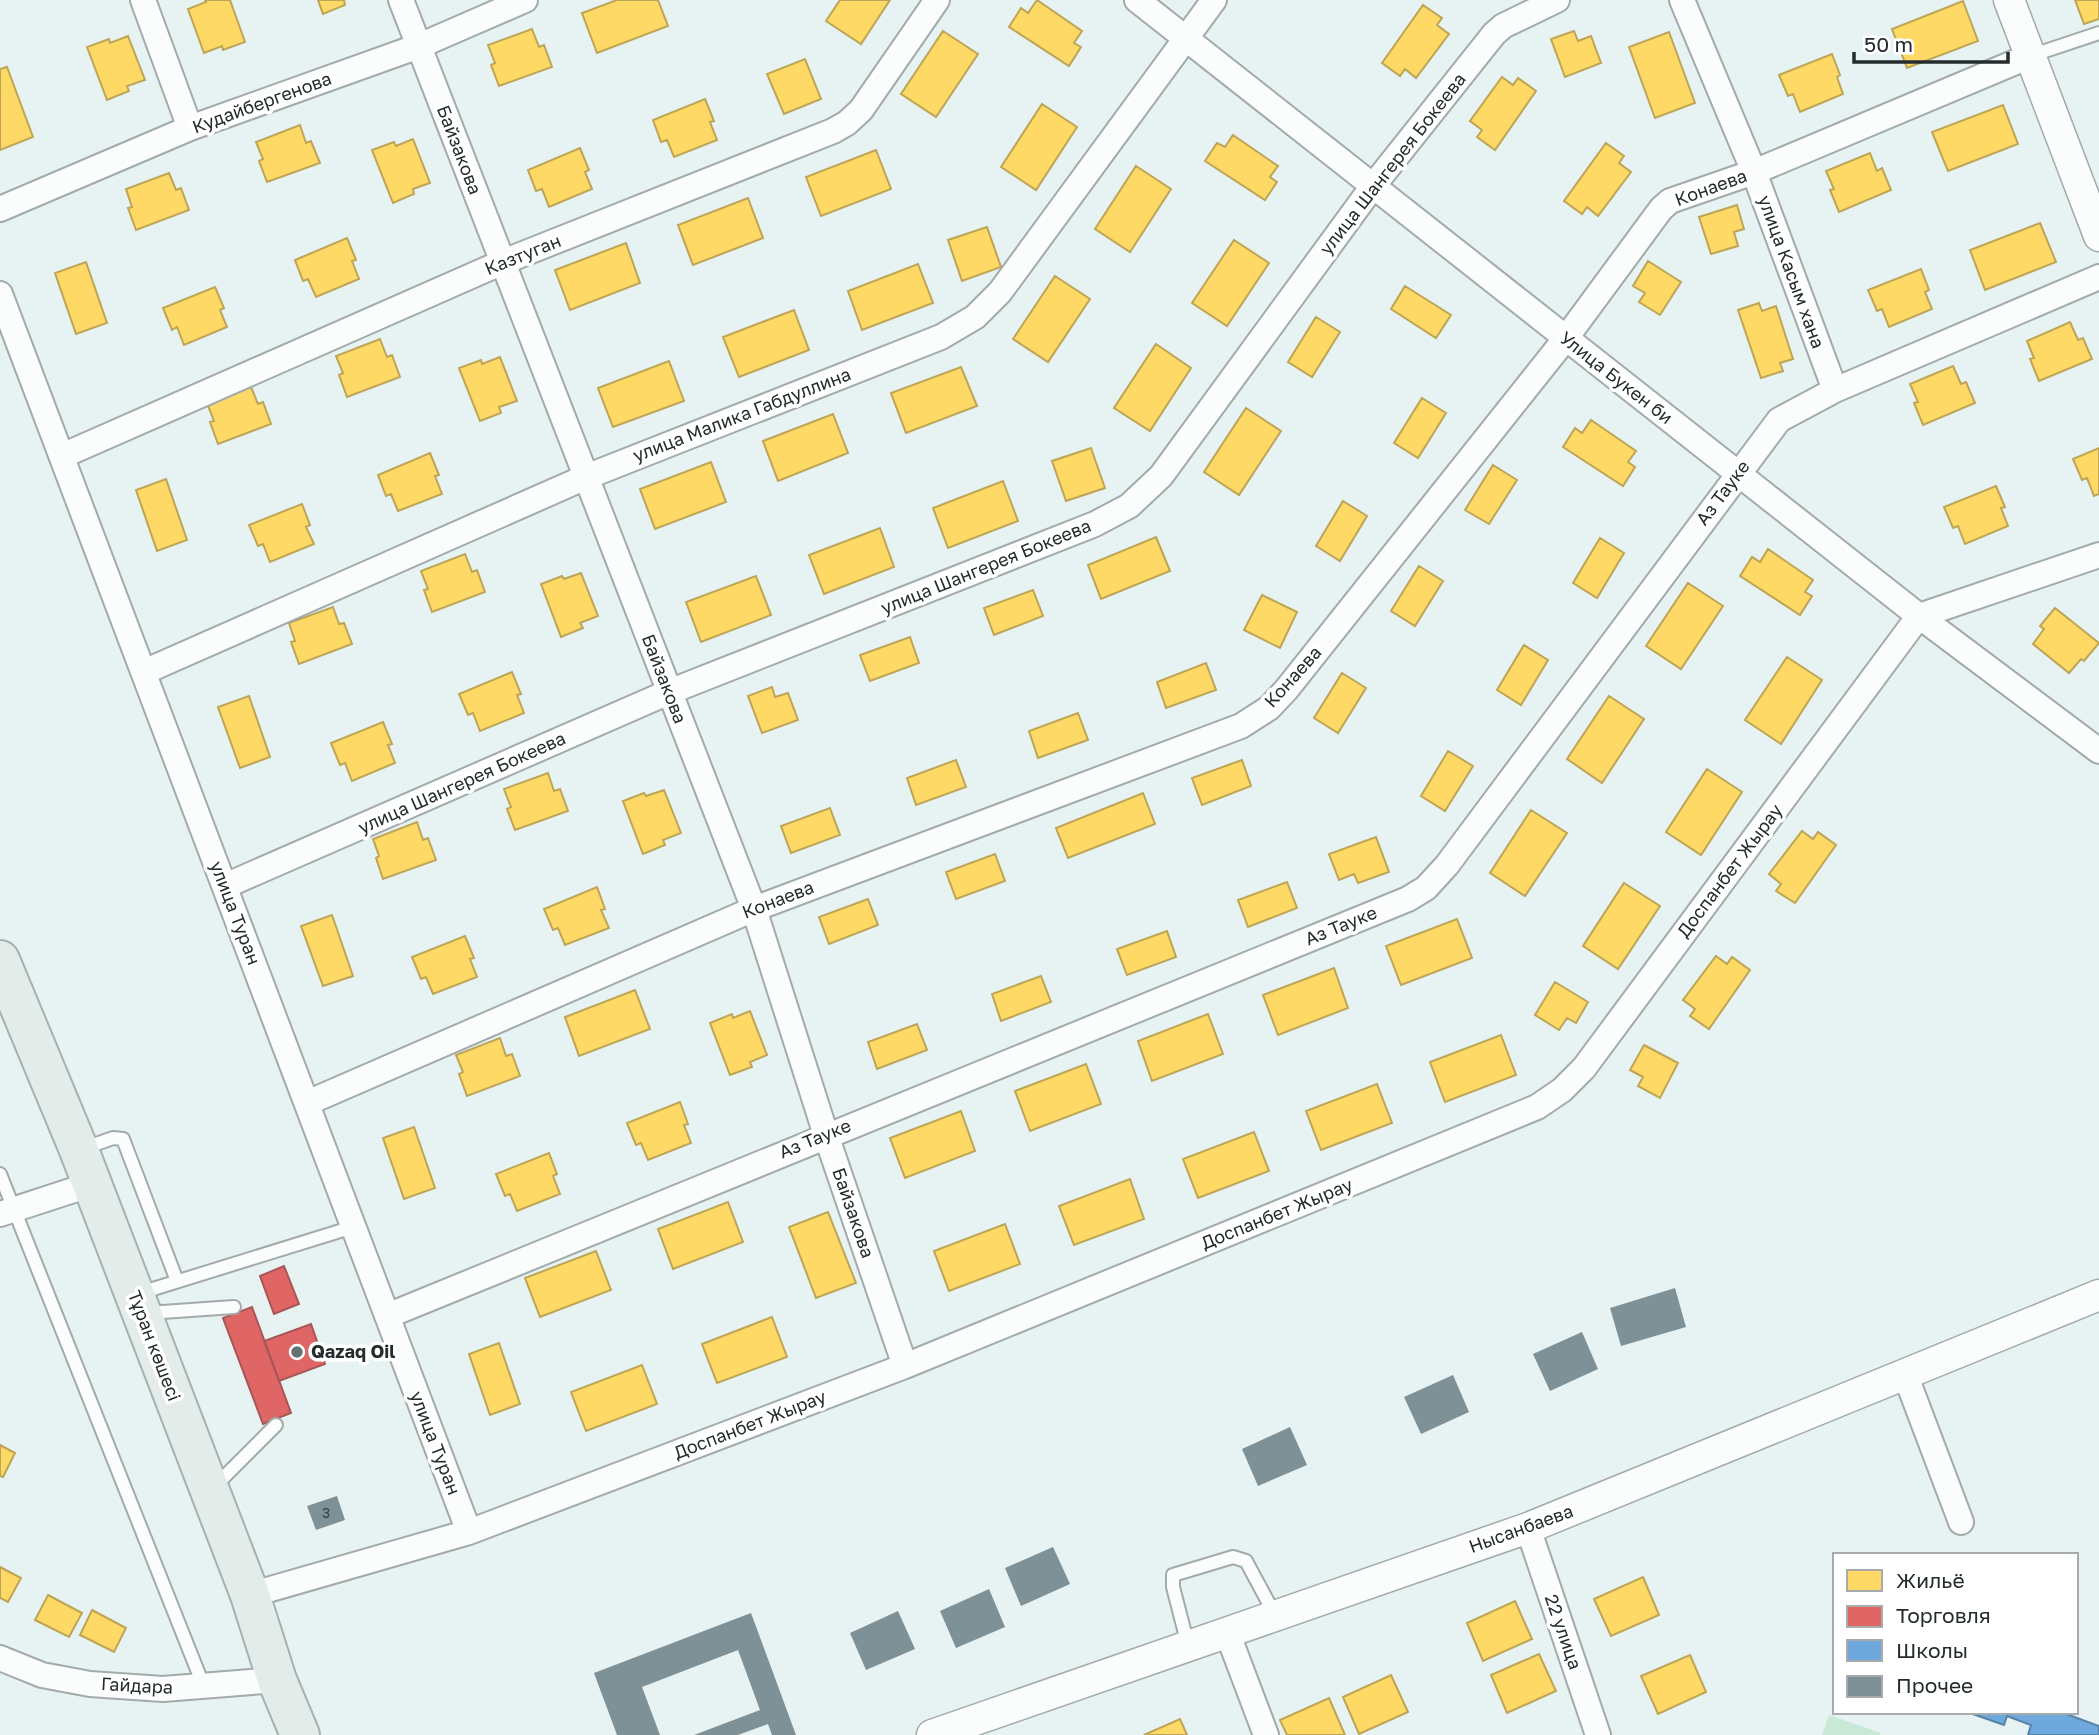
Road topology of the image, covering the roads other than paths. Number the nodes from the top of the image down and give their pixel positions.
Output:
1 (143, 0) edge
2 (401, 0) edge
3 (525, 0) edge
4 (937, 0) edge
5 (1137, 0) edge
6 (1214, 0) edge
7 (1557, 0) edge
8 (1682, 0) edge
9 (2009, 0) edge
10 (2099, 33) edge
11 (1185, 38) junction
12 (419, 46) junction
13 (2030, 56) junction
14 (190, 128) junction
15 (1754, 172) junction
16 (1373, 186) junction
17 (0, 209) edge
18 (2099, 236) edge
19 (503, 262) junction
20 (2099, 277) edge
21 (0, 294) edge
22 (1566, 338) junction
23 (1835, 390) junction
24 (62, 456) junction
25 (1738, 474) junction
26 (586, 477) junction
27 (2099, 555) edge
28 (1919, 616) junction
29 (144, 672) junction
30 (669, 692) junction
31 (2099, 751) edge
32 (225, 886) junction
33 (754, 909) junction
34 (0, 960) edge
35 (307, 1103) junction
36 (827, 1135) junction
37 (86, 1167) junction
38 (0, 1174) edge
39 (7, 1212) edge
40 (353, 1227) junction
41 (177, 1282) junction
42 (2099, 1294) edge
43 (138, 1304) junction
44 (234, 1307) dead end
45 (387, 1316) junction
46 (905, 1366) junction
47 (1905, 1374) junction
48 (276, 1425) dead end
49 (210, 1492) junction
50 (1962, 1522) dead end
51 (1528, 1528) junction
52 (469, 1532) junction
53 (250, 1595) junction
54 (1275, 1616) junction
55 (1227, 1632) junction
56 (1189, 1646) junction
57 (0, 1658) edge
58 (277, 1681) junction
59 (204, 1688) junction
60 (949, 1732) edge
61 (300, 1735) edge
62 (1266, 1735) edge
63 (1598, 1735) edge

1 - 14 street
2 - 12 street, Байзакова
3 - 12 street, Кудайбергенова
4 - 19 street, Казтуган
5 - 11 street, Улица Букен би
6 - 11 street, улица Малика Габдуллина
7 - 16 street, улица Шангерея Бокеева
8 - 15 street, улица Касым хана
9 - 13 street
10 - 13 lane
11 - 16 street, Улица Букен би
11 - 26 street, улица Малика Габдуллина
12 - 14 street, Кудайбергенова
12 - 19 street, Байзакова
13 - 15 street, Конаева
13 - 18 street
14 - 17 street, Кудайбергенова
15 - 22 street, Конаева
15 - 23 street, улица Касым хана
16 - 22 street, Улица Букен би
16 - 30 street, улица Шангерея Бокеева
19 - 24 street, Казтуган
19 - 26 street, Байзакова
20 - 23 street, Аз Тауке
21 - 24 street, улица Туран
22 - 25 street, Улица Букен би
22 - 33 street, Конаева
23 - 25 street, Аз Тауке
24 - 29 street, улица Туран
25 - 28 street, Улица Букен би
25 - 36 street, Аз Тауке
26 - 29 street, улица Малика Габдуллина
26 - 30 street, Байзакова
27 - 28 street
28 - 31 street, Улица Букен би
28 - 46 street, Доспанбет Жырау
29 - 32 street, улица Туран
30 - 32 street, улица Шангерея Бокеева
30 - 33 street, Байзакова
32 - 35 street, улица Туран
33 - 35 street, Конаева
33 - 36 street, Байзакова
34 - 37 main road, Тұран көшесі
35 - 40 street, улица Туран
36 - 45 street, Аз Тауке
36 - 46 street, Байзакова
37 - 39 street
37 - 41 lane
37 - 43 main road, Тұран көшесі
38 - 39 lane
39 - 59 lane
40 - 41 lane
40 - 45 street, улица Туран
41 - 43 lane
42 - 47 street, Нысанбаева
43 - 44 lane
43 - 49 main road, Тұран көшесі
45 - 52 street, улица Туран
46 - 52 street, Доспанбет Жырау
47 - 50 street
47 - 51 street, Нысанбаева
48 - 49 lane
49 - 53 main road, Тұран көшесі
51 - 54 street, Нысанбаева
51 - 63 street, 22 улица
52 - 53 street, Доспанбет Жырау
53 - 58 main road, Тұран көшесі
54 - 55 street, Нысанбаева
54 - 56 lane
55 - 56 street, Нысанбаева
55 - 62 street
56 - 60 street, Нысанбаева
57 - 59 street, Гайдара
58 - 59 street, Гайдара
58 - 61 main road, Тұран көшесі

